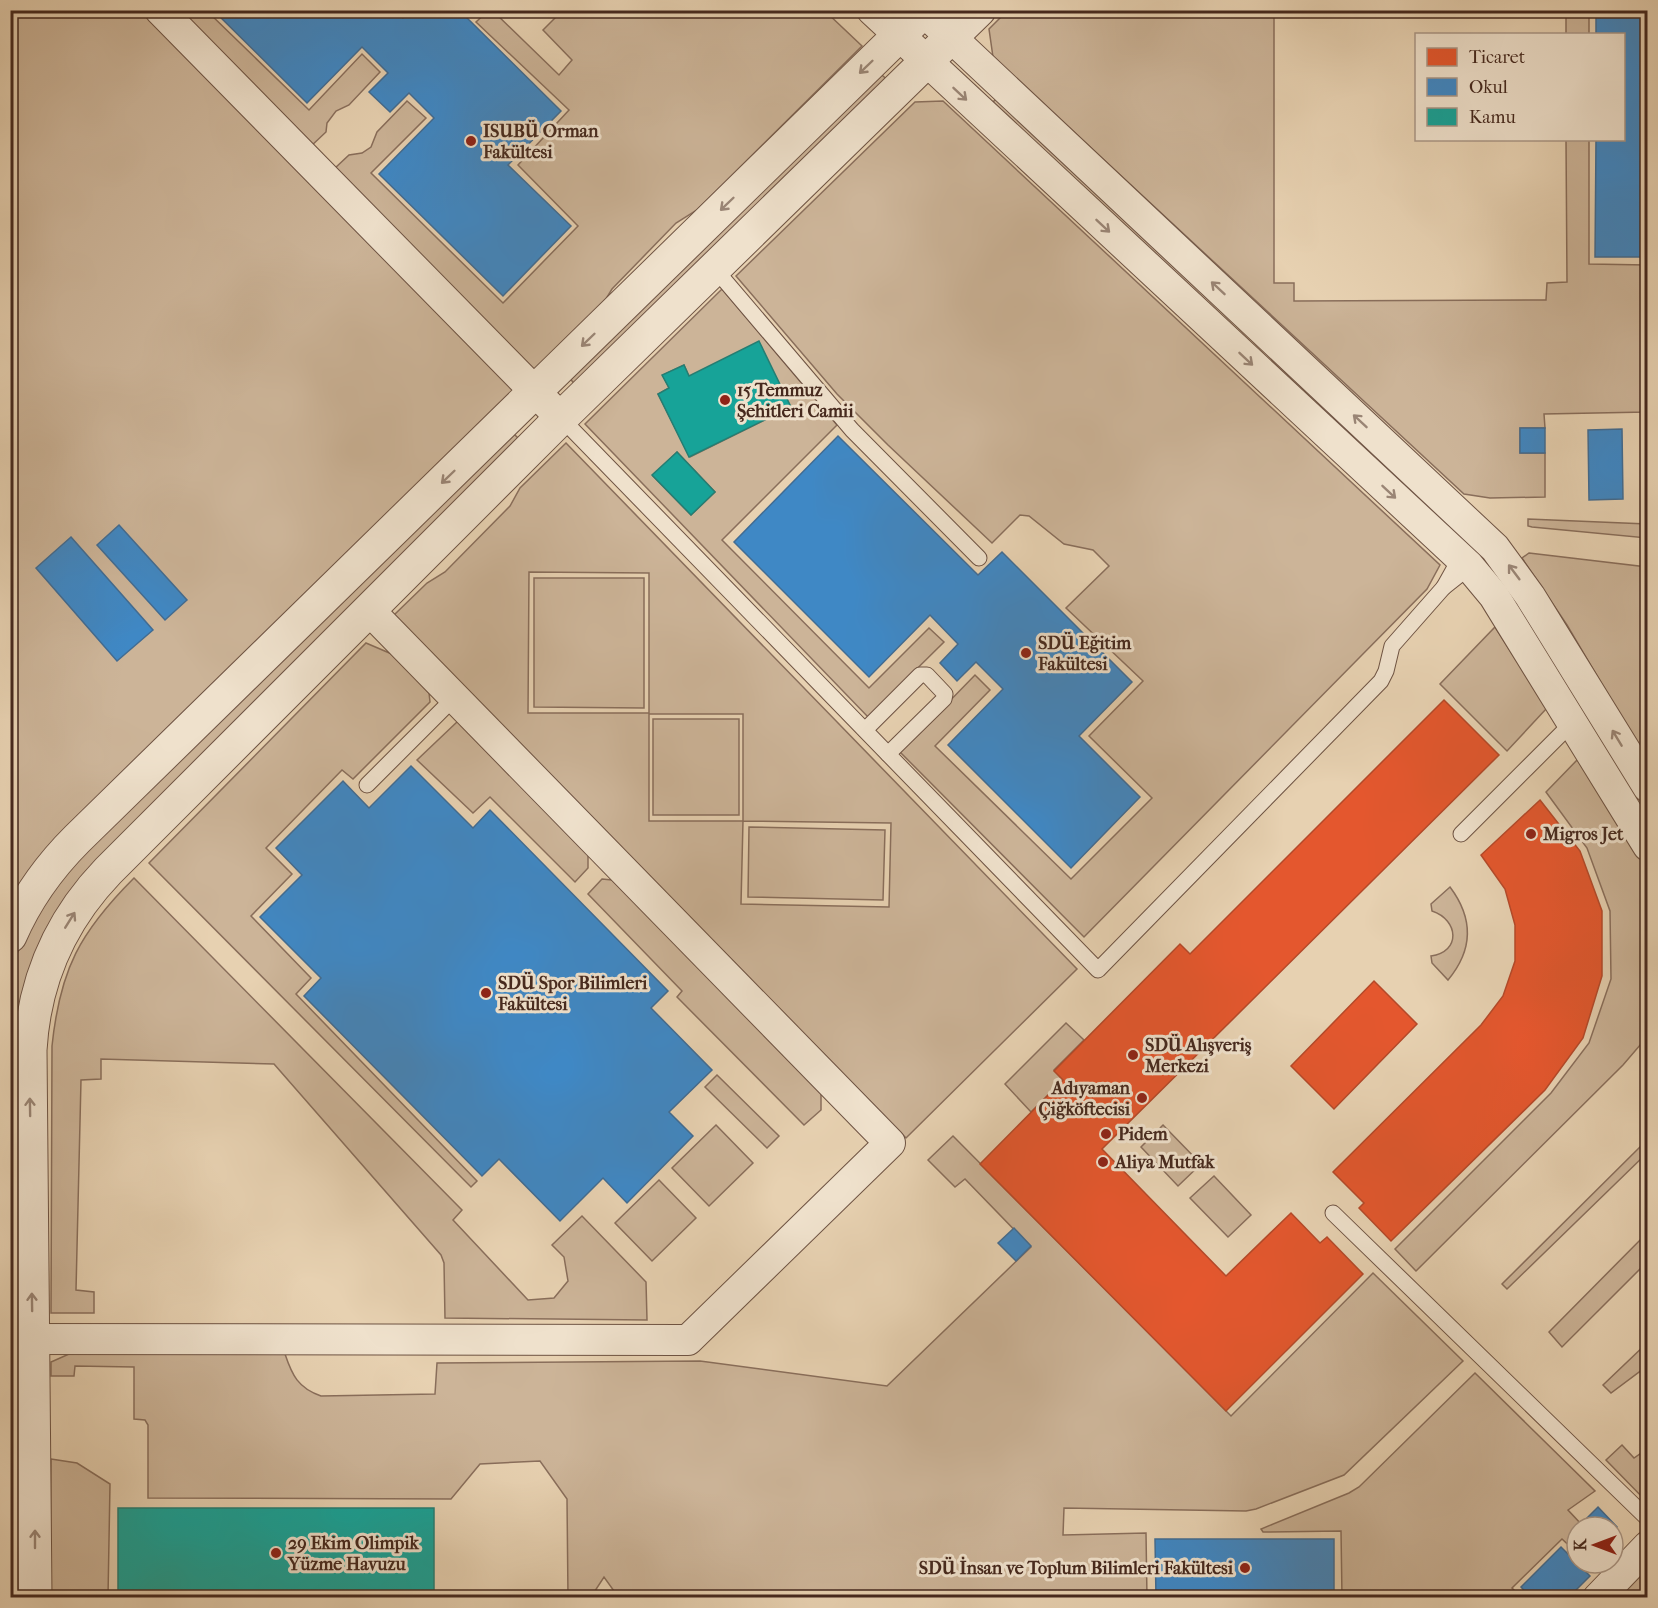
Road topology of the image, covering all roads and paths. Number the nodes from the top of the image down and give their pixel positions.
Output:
1 (160, 10) edge
2 (872, 10) edge
3 (979, 10) edge
4 (923, 11) edge
5 (898, 36) junction
6 (950, 38) junction
7 (927, 63) junction
8 (715, 268) junction
9 (535, 392) junction
10 (561, 418) junction
11 (1486, 539) junction
12 (979, 558) dead end
13 (1464, 562) junction
14 (369, 610) junction
15 (454, 698) junction
16 (1572, 723) junction
17 (865, 730) junction
18 (888, 754) junction
19 (367, 785) dead end
20 (1647, 788) edge
21 (1461, 834) dead end
22 (1647, 846) edge
23 (10, 936) edge
24 (1333, 1213) dead end
25 (22, 1339) edge
26 (1647, 1519) edge
27 (1647, 1546) edge
28 (35, 1598) edge
29 (1598, 1598) edge

1 - 9 street
2 - 5 street
3 - 6 street
4 - 5 street
4 - 6 street
5 - 7 street
5 -> 9 street
6 - 7 street
11 -> 6 street
7 - 8 street
7 -> 13 street
8 - 10 street
8 - 12 lane
9 - 10 street
9 -> 23 street
10 - 14 street
10 - 17 lane
11 - 13 lane
11 - 13 lane
20 -> 11 street
13 - 16 street
13 - 18 lane
14 - 15 street
25 -> 14 street
15 - 19 lane
15 - 25 street
16 - 21 lane
16 - 22 street
17 - 18 lane
17 - 18 lane
24 - 26 lane
28 -> 25 street
27 - 29 street

